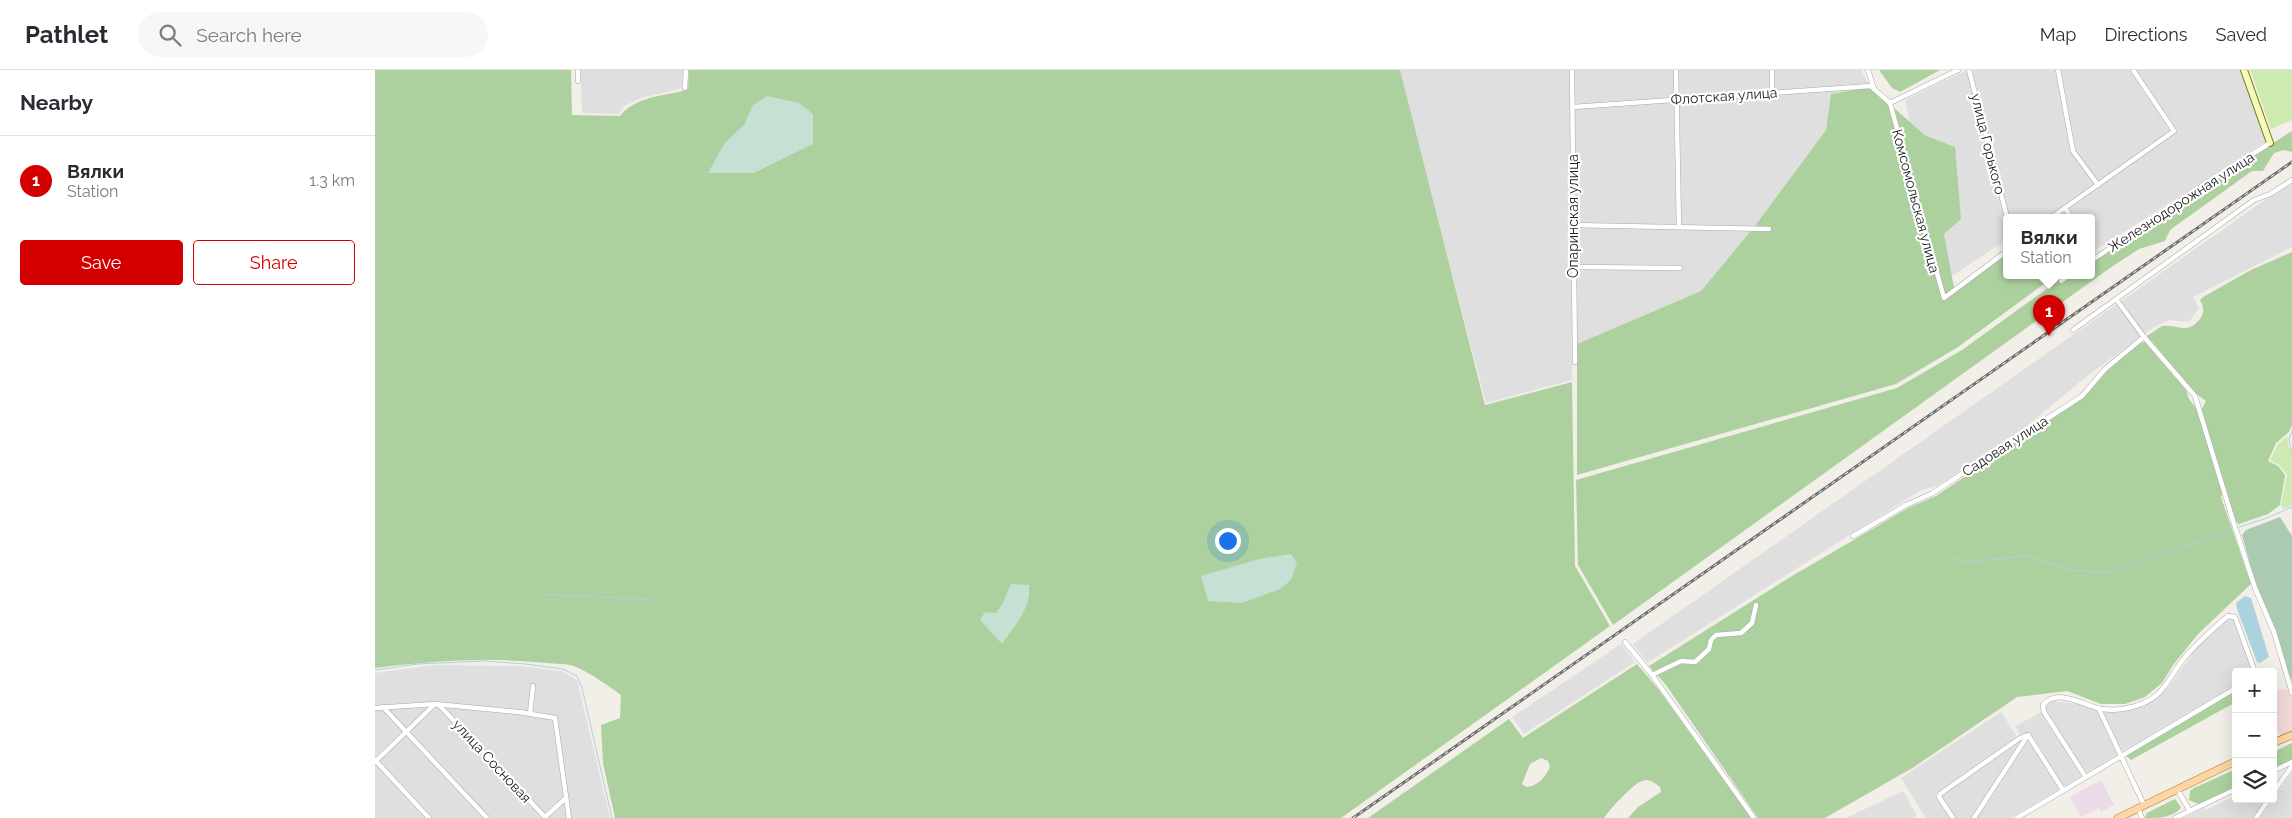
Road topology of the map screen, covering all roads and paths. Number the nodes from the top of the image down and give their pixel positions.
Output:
1 (578, 70) edge
2 (686, 70) edge
3 (1572, 70) edge
4 (1676, 70) edge
5 (1772, 70) edge
6 (1868, 70) edge
7 (1958, 70) edge
8 (1969, 70) edge
9 (2058, 70) edge
10 (2133, 70) edge
11 (2244, 70) edge
12 (578, 82) dead end
13 (685, 88) dead end
14 (1874, 89) junction
15 (1772, 93) junction
16 (1676, 100) junction
17 (1889, 103) junction
18 (1573, 107) junction
19 (2270, 143) joint
20 (2292, 180) edge
21 (2097, 185) junction
22 (2065, 208) junction
23 (2006, 214) edge
24 (2056, 214) edge
25 (2069, 214) edge
26 (1572, 224) junction
27 (1679, 227) junction
28 (1769, 228) dead end
29 (2003, 253) edge
30 (2095, 259) edge
31 (1573, 267) junction
32 (1680, 268) dead end
33 (2064, 279) edge
34 (2061, 281) dead end
35 (2116, 299) junction
36 (2073, 330) dead end
37 (2144, 337) junction
38 (1575, 362) dead end
39 (1853, 536) dead end
40 (1756, 605) dead end
41 (1625, 642) dead end
42 (2254, 668) edge
43 (1652, 675) junction
44 (533, 686) dead end
45 (2232, 690) edge
46 (2292, 693) edge
47 (437, 704) junction
48 (375, 708) edge
49 (383, 708) junction
50 (2099, 709) junction
51 (529, 714) junction
52 (406, 731) junction
53 (2028, 735) junction
54 (2292, 735) edge
55 (2277, 742) edge
56 (2121, 756) junction
57 (375, 761) edge
58 (2292, 762) edge
59 (2232, 763) edge
60 (2292, 766) edge
61 (2277, 769) edge
62 (2085, 776) junction
63 (2277, 787) edge
64 (2177, 789) junction
65 (2063, 790) junction
66 (2232, 791) edge
67 (566, 798) junction
68 (2266, 803) edge
69 (2141, 807) junction
70 (2190, 811) junction
71 (429, 818) edge
72 (487, 818) edge
73 (545, 818) edge
74 (569, 818) edge
75 (1754, 818) edge
76 (1953, 818) edge
77 (1974, 818) edge
78 (2017, 818) edge
79 (2117, 818) edge
80 (2142, 818) edge
81 (2175, 818) edge
82 (2256, 818) edge

1 - 12 street
2 - 13 street
3 - 18 street, Опаринская улица
4 - 16 street
5 - 15 street
6 - 14 street
7 - 17 street
8 - 23 street, улица Горького
9 - 21 street
10 - 21 street
11 - 19 street
14 - 15 street, Флотская улица
14 - 17 street
15 - 16 street, Флотская улица
16 - 18 street, Флотская улица
16 - 27 street
17 - 29 street, Комсомольская улица
18 - 26 street, Опаринская улица
19 - 30 street, Железнодорожная улица
20 - 35 street
21 - 22 street
22 - 24 street
22 - 25 street
26 - 27 street
26 - 31 street, Опаринская улица
27 - 28 street
31 - 32 street
31 - 38 street, Опаринская улица
33 - 34 street
35 - 36 street
35 - 37 street
37 - 39 street, Садовая улица
37 - 46 street
40 - 43 street
41 - 43 street
42 - 50 street
43 - 75 street
44 - 51 street
45 - 56 street
47 - 49 street
47 - 51 street
47 - 52 street
47 - 73 street, улица Сосновая
48 - 49 street
49 - 52 street
50 - 56 street
50 - 62 street
51 - 67 street
52 - 57 street
52 - 72 street
53 - 65 street
53 - 76 street
53 - 77 street
54 - 55 main road
56 - 62 street
56 - 69 street
57 - 71 street
58 - 61 street
59 - 64 main road
60 - 63 street
62 - 65 street
64 - 69 main road
64 - 70 street
65 - 78 street
66 - 70 street
67 - 73 street
67 - 74 street
68 - 82 street
69 - 79 main road
69 - 80 street
70 - 81 street

